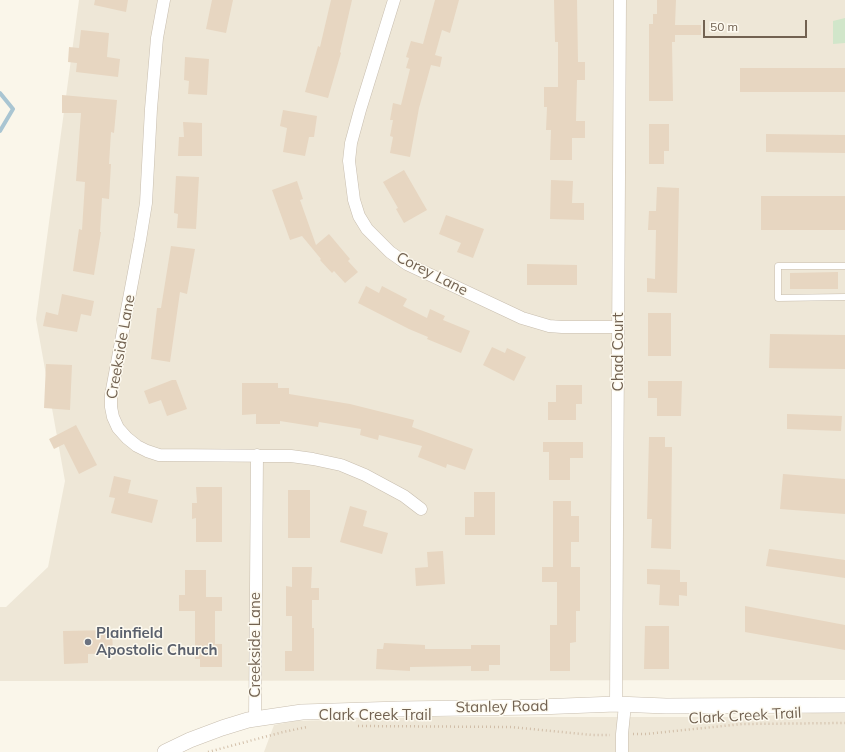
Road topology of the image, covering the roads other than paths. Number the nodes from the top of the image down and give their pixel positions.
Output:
1 (164, 0) edge
2 (394, 0) edge
3 (620, 0) edge
4 (845, 266) edge
5 (845, 297) edge
6 (618, 327) junction
7 (257, 455) junction
8 (421, 509) dead end
9 (620, 705) junction
10 (845, 705) edge
11 (255, 719) junction
12 (165, 752) edge
13 (622, 752) edge

1 - 7 street, Creekside Lane
2 - 6 street, Corey Lane
3 - 6 street, Chad Court
4 - 5 lane
6 - 9 street, Chad Court
7 - 8 street
7 - 11 street, Creekside Lane
9 - 10 street, Stanley Road
9 - 11 street, Stanley Road
9 - 13 street, Chad Court
11 - 12 street, Stanley Road

